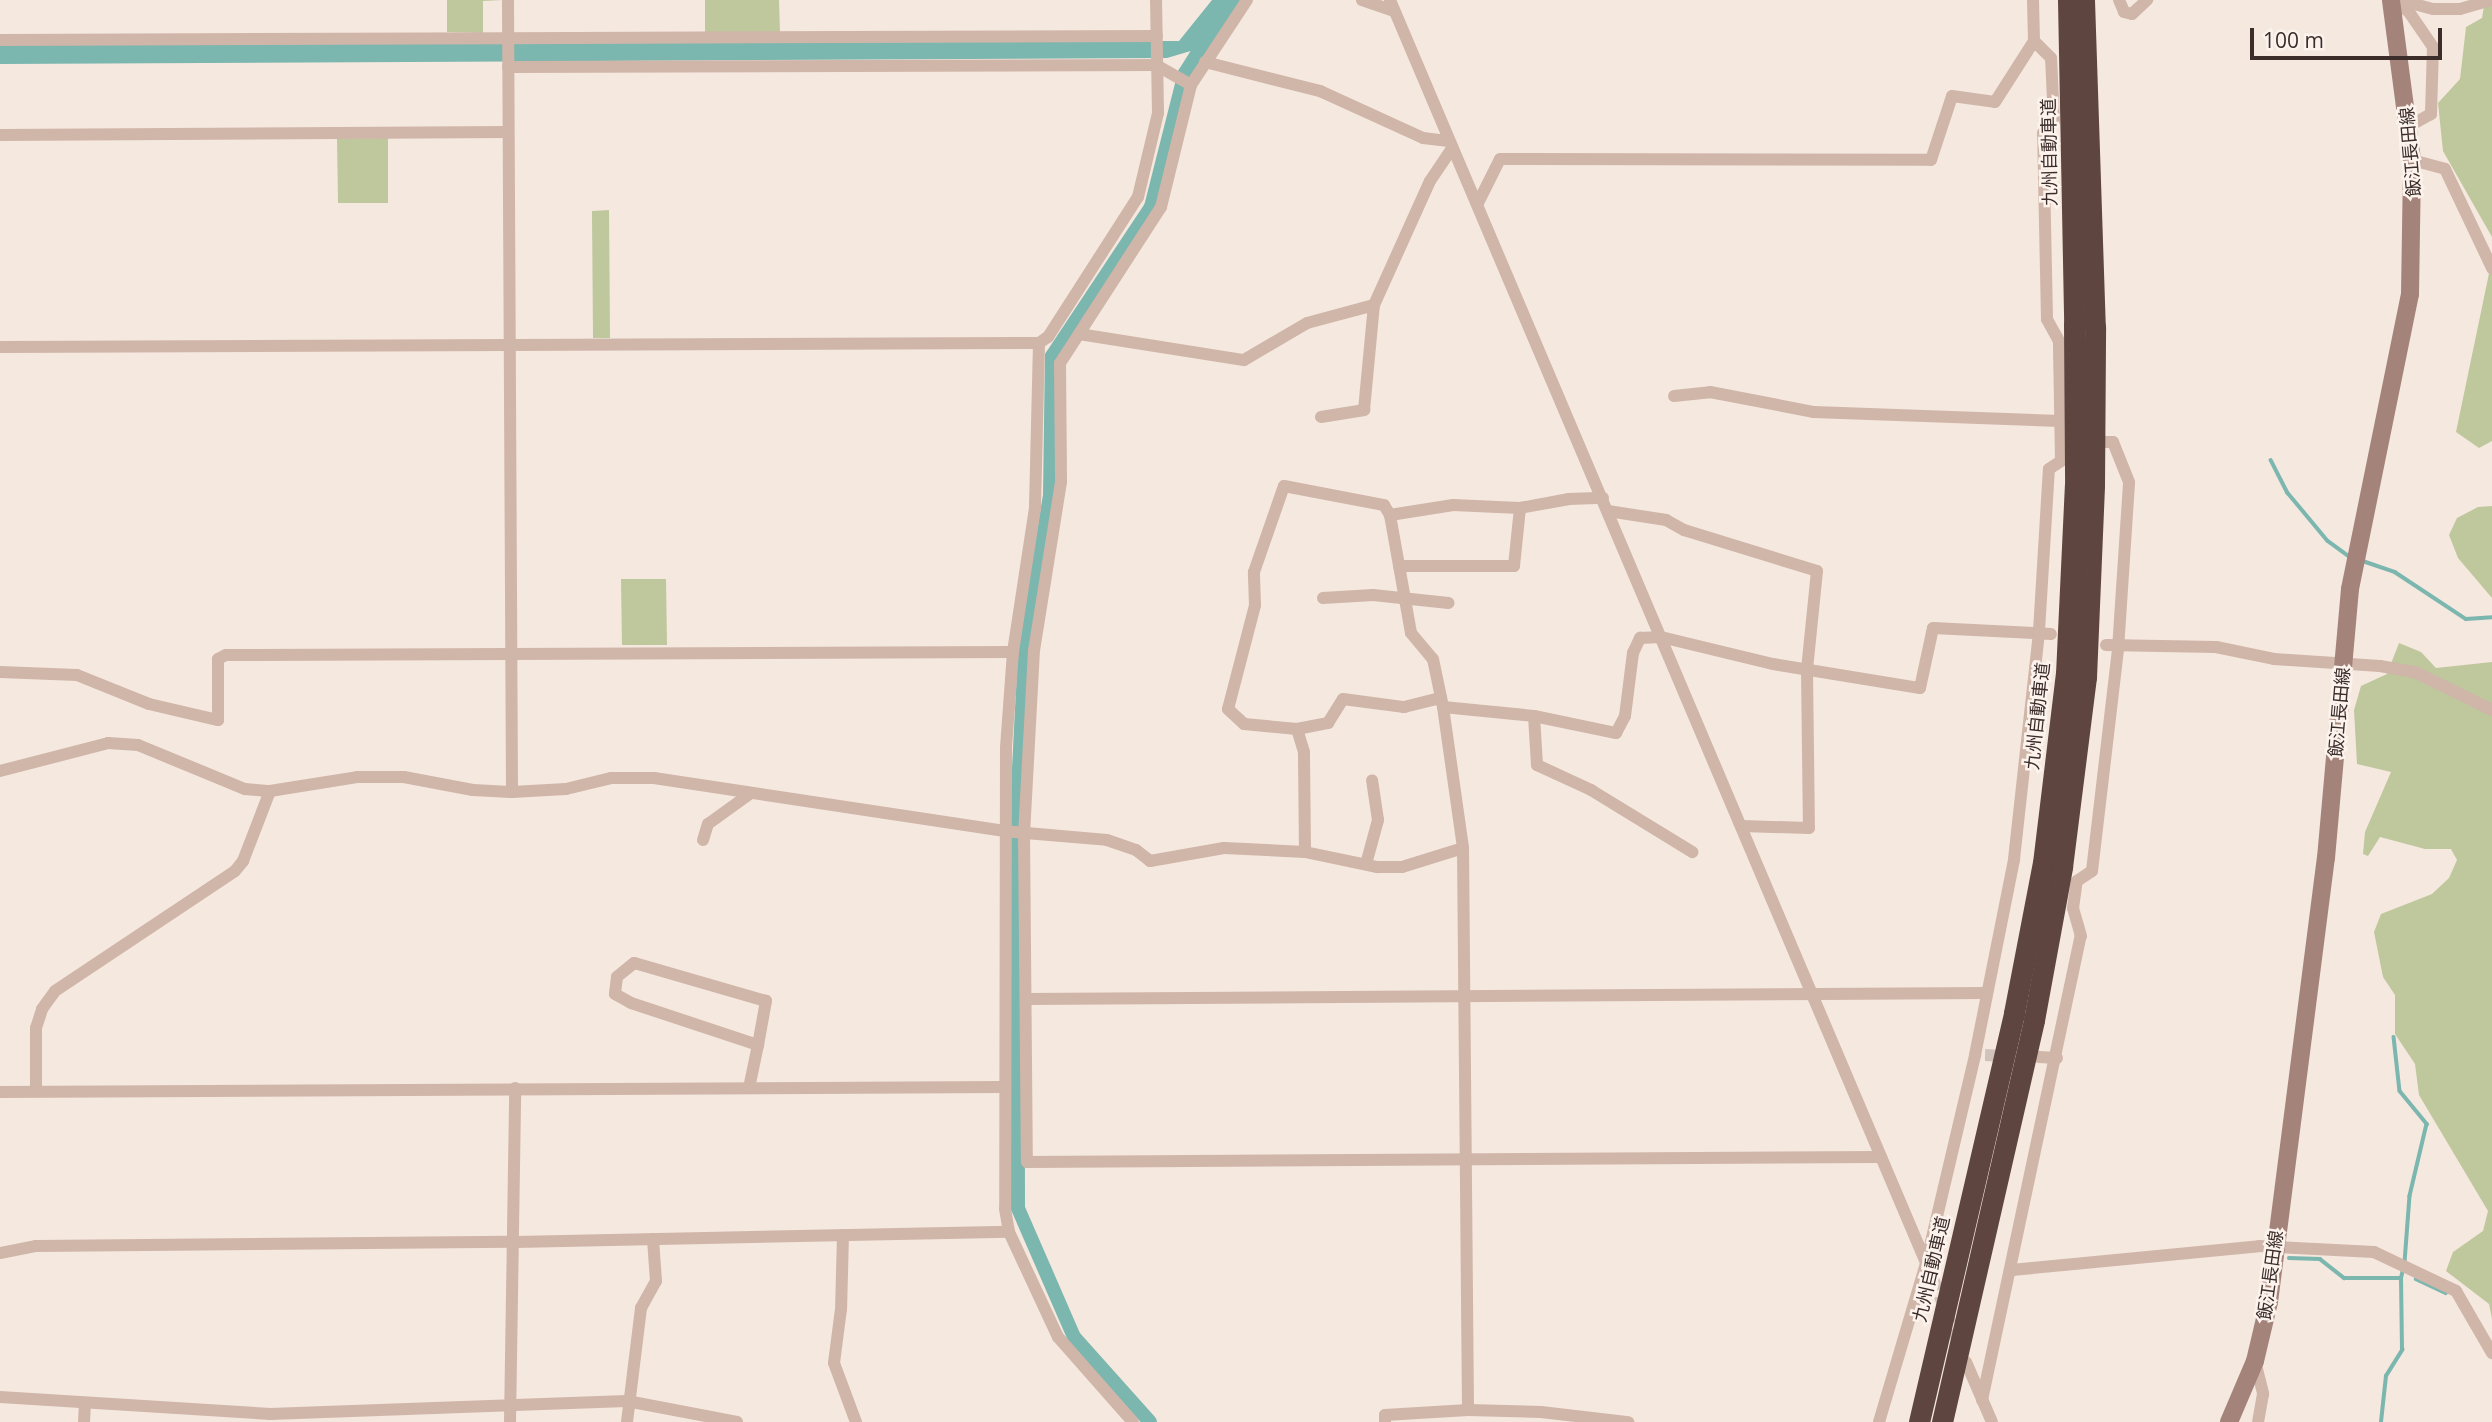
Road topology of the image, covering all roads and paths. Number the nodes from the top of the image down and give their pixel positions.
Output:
1 (508, 0) edge
2 (1157, 0) edge
3 (1247, 0) edge
4 (1352, 0) edge
5 (1359, 0) edge
6 (2033, 0) edge
7 (2068, 0) edge
8 (2084, 0) edge
9 (2119, 0) edge
10 (2147, 0) edge
11 (2392, 0) edge
12 (2399, 0) edge
13 (2492, 0) edge
14 (1392, 5) edge
15 (1157, 36) junction
16 (508, 38) junction
17 (0, 40) edge
18 (2034, 41) junction
19 (2078, 45) junction
20 (1205, 62) junction
21 (1156, 65) junction
22 (508, 66) junction
23 (1191, 85) junction
24 (2408, 127) junction
25 (508, 132) junction
26 (0, 135) edge
27 (1451, 145) junction
28 (2412, 160) junction
29 (1478, 203) junction
30 (2492, 268) edge
31 (1374, 305) junction
32 (1079, 334) junction
33 (1039, 343) junction
34 (511, 344) junction
35 (0, 347) edge
36 (1674, 396) dead end
37 (1321, 417) dead end
38 (2060, 421) junction
39 (2062, 442) junction
40 (2085, 485) junction
41 (1603, 498) junction
42 (1520, 508) junction
43 (1608, 511) junction
44 (1390, 515) junction
45 (1399, 566) junction
46 (1323, 597) dead end
47 (1405, 600) junction
48 (1449, 603) dead end
49 (2045, 633) junction
50 (1661, 637) junction
51 (2112, 647) junction
52 (1013, 652) junction
53 (512, 653) junction
54 (2343, 661) junction
55 (1807, 670) junction
56 (0, 672) edge
57 (1442, 702) junction
58 (2492, 710) edge
59 (1534, 716) junction
60 (1297, 729) junction
61 (0, 771) edge
62 (1372, 780) dead end
63 (270, 791) junction
64 (512, 792) junction
65 (751, 793) junction
66 (1742, 827) junction
67 (1003, 831) junction
68 (1024, 833) junction
69 (703, 840) dead end
70 (1464, 848) junction
71 (1305, 852) junction
72 (1692, 852) dead end
73 (1366, 864) junction
74 (1812, 992) junction
75 (1986, 993) junction
76 (1465, 996) junction
77 (1026, 999) junction
78 (758, 1045) junction
79 (2039, 1057) dead end
80 (2057, 1058) junction
81 (1004, 1087) junction
82 (515, 1088) junction
83 (749, 1088) junction
84 (36, 1089) junction
85 (0, 1092) edge
86 (1881, 1157) junction
87 (1465, 1159) junction
88 (1009, 1232) junction
89 (843, 1235) junction
90 (653, 1240) junction
91 (516, 1242) junction
92 (2275, 1246) junction
93 (0, 1253) edge
94 (1926, 1263) junction
95 (2012, 1270) junction
96 (1933, 1279) tunnel mouth
97 (2492, 1353) edge
98 (1966, 1362) dead end
99 (2255, 1362) junction
100 (0, 1397) edge
101 (1982, 1400) junction
102 (627, 1401) junction
103 (510, 1402) junction
104 (85, 1403) junction
105 (1468, 1410) junction
106 (84, 1422) edge
107 (510, 1422) edge
108 (627, 1422) edge
109 (737, 1422) edge
110 (856, 1422) edge
111 (1133, 1422) edge
112 (1385, 1422) edge
113 (1628, 1422) edge
114 (1879, 1422) edge
115 (1919, 1422) edge
116 (1942, 1422) edge
117 (1992, 1422) edge
118 (2230, 1422) edge
119 (2258, 1422) edge

1 - 16 street
2 - 15 street
3 - 20 street
4 - 5 street
5 - 14 street
6 - 18 street
7 - 19 highway, 九州自動車道
8 - 19 highway, 九州自動車道
9 - 10 street
11 - 24 main road, 飯江長田線
11 - 24 street
12 - 13 street
14 - 27 street
15 - 16 street
15 - 21 street
16 - 17 street
16 - 22 street
18 - 29 street
18 - 38 street
19 - 40 highway, 九州自動車道, bridge
20 - 23 street
20 - 27 street
21 - 22 street
21 - 23 street
21 - 33 street
22 - 25 street
23 - 32 street
24 - 28 main road, 飯江長田線
25 - 26 street
25 - 34 street
27 - 29 street
27 - 31 street
28 - 30 street
28 - 54 main road, 飯江長田線
29 - 41 street
31 - 32 street
31 - 37 street
32 - 68 street
33 - 34 street
33 - 52 street
34 - 35 street
34 - 53 street
36 - 38 street
38 - 39 street
39 - 49 street
39 - 51 street
40 - 115 highway, 九州自動車道
40 - 116 highway, 九州自動車道
41 - 42 street
41 - 43 street
42 - 44 street
42 - 45 street
43 - 50 street
43 - 55 street
44 - 45 street
44 - 60 street
45 - 47 street
46 - 47 street
47 - 48 street
47 - 57 street
49 - 55 street
49 - 75 street
50 - 55 street
50 - 59 street
50 - 66 street
51 - 54 street
51 - 80 street
52 - 53 street
52 - 67 street
53 - 56 street
53 - 64 street
54 - 58 street
54 - 92 main road, 飯江長田線
55 - 66 street
57 - 59 street
57 - 60 street
57 - 70 street
59 - 72 street
60 - 71 street
61 - 63 street
62 - 73 street
63 - 64 street
63 - 84 street
64 - 65 street
65 - 67 street
65 - 69 street
66 - 74 street
67 - 68 street
67 - 81 street
68 - 71 street
68 - 77 street
70 - 73 street
70 - 76 street
71 - 73 street
74 - 75 street
74 - 76 street
74 - 86 street
75 - 94 street
76 - 77 street
76 - 87 street
77 - 87 street
78 - 78 street
78 - 83 street
79 - 80 street
80 - 95 street
81 - 83 street
81 - 88 street
82 - 83 street
82 - 84 street
82 - 91 street
84 - 85 street
86 - 87 street
86 - 94 street
87 - 105 street
88 - 89 street
88 - 111 street
89 - 90 street
89 - 110 street
90 - 91 street
90 - 102 street
91 - 93 street
91 - 103 street
92 - 95 street
92 - 97 street
92 - 99 main road, 飯江長田線
94 - 96 street
94 - 114 street
95 - 101 street
98 - 101 street
99 - 118 main road, 飯江長田線
99 - 119 street
100 - 104 street
101 - 117 street
102 - 103 street
102 - 108 street
102 - 109 street
103 - 104 street
103 - 107 street
104 - 106 street
105 - 112 street
105 - 113 street

